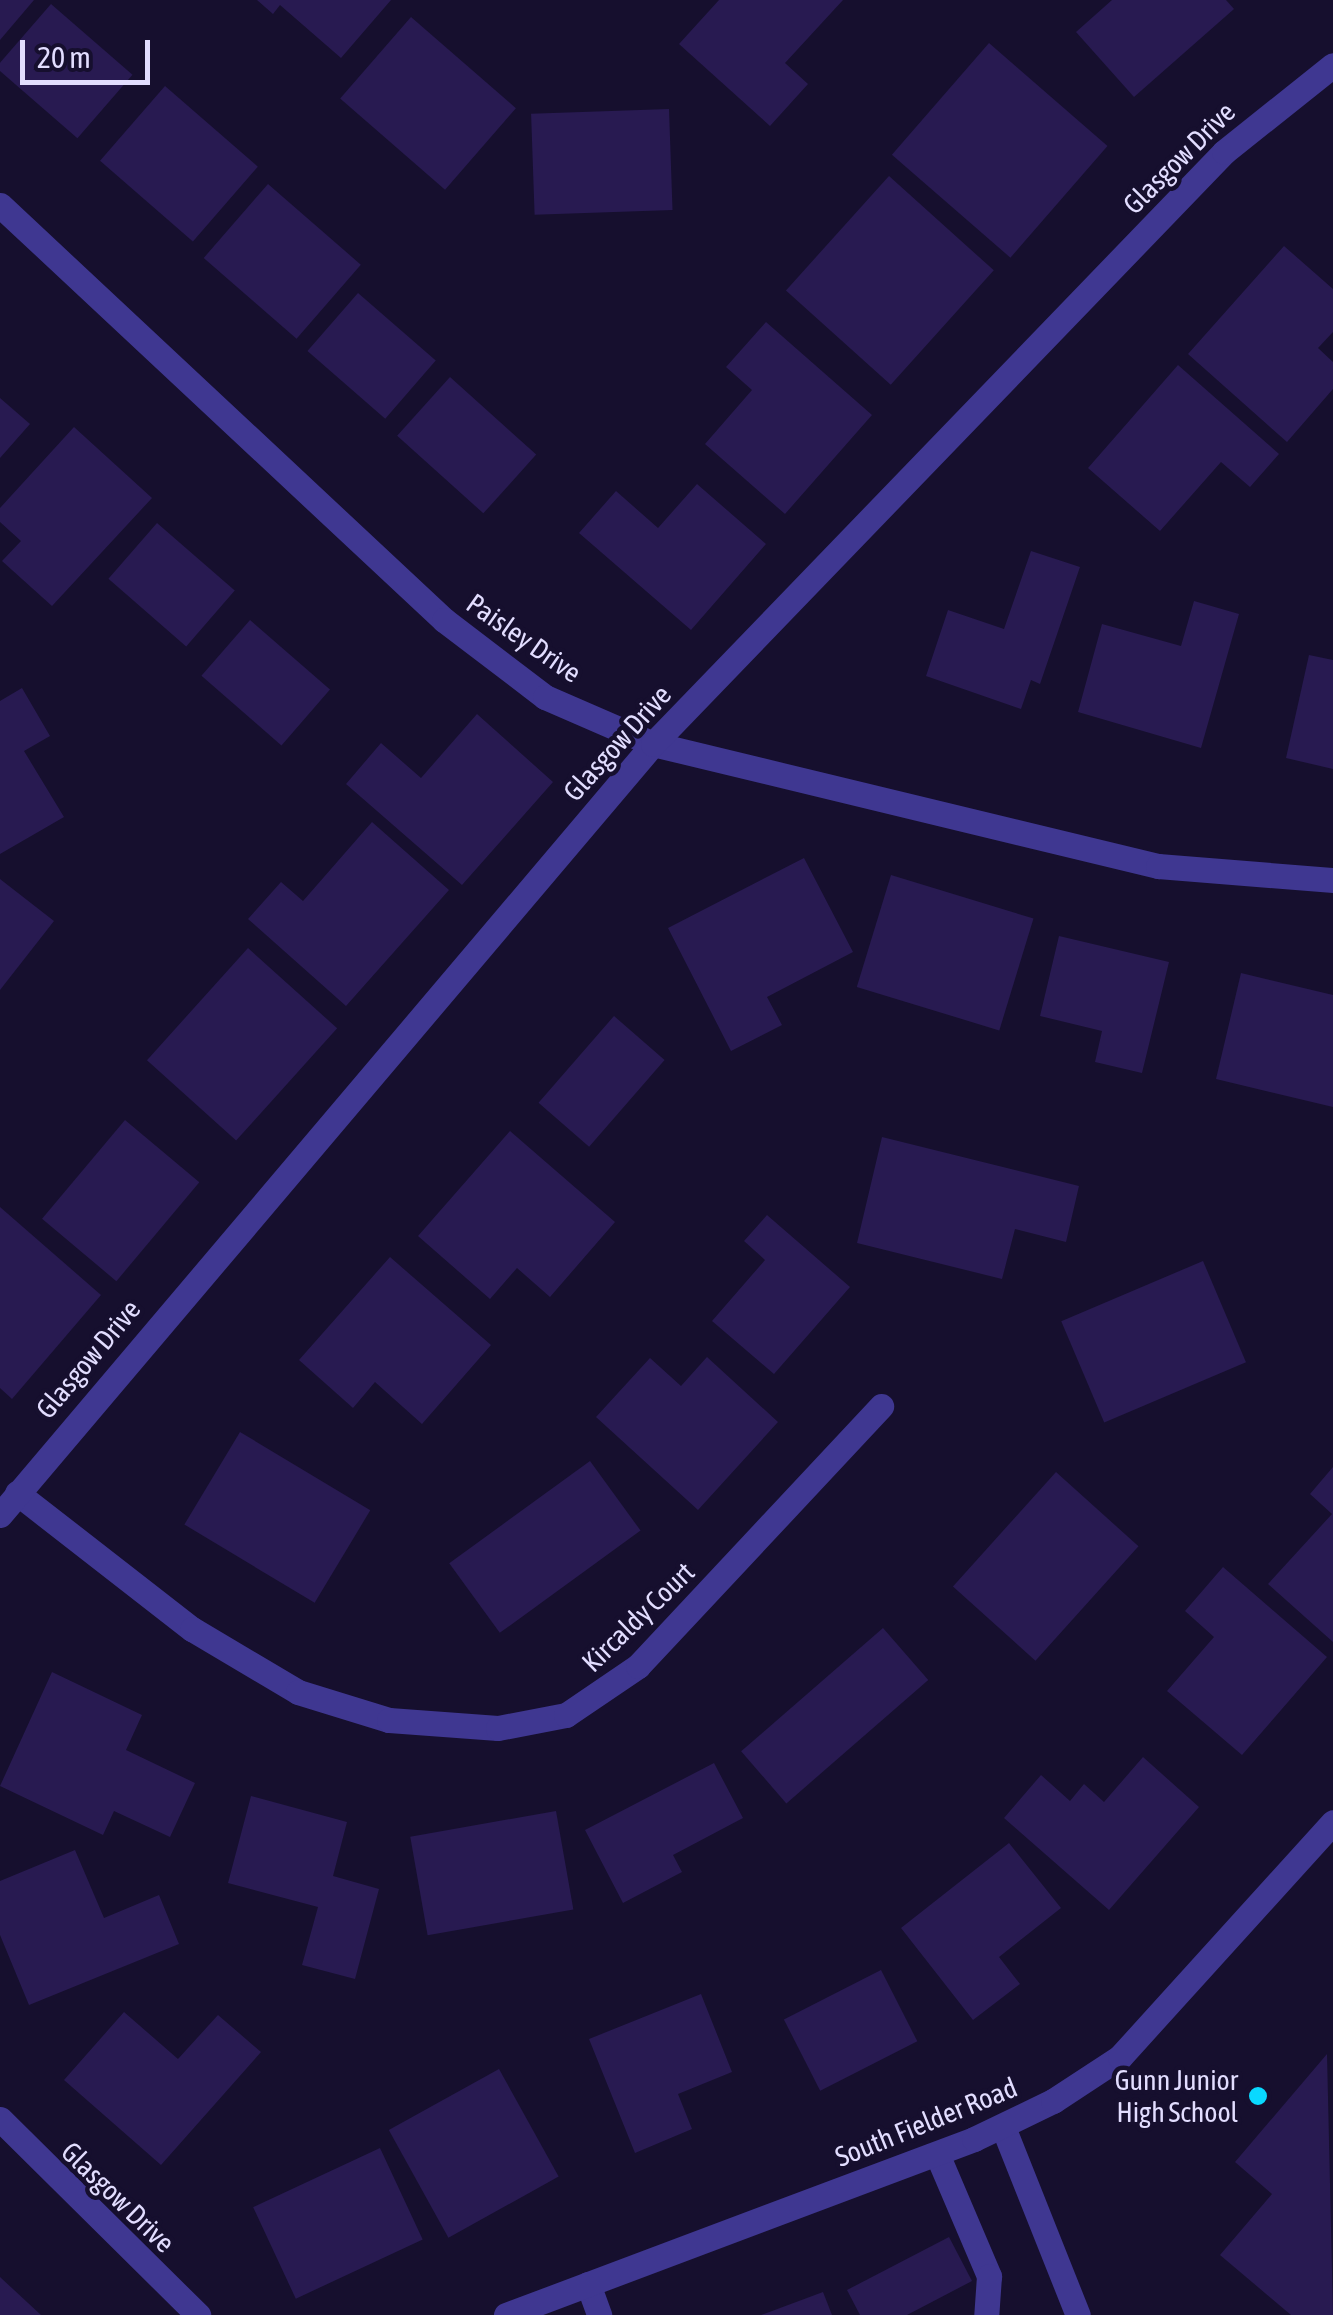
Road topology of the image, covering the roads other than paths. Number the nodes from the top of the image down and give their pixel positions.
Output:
1 (1333, 65) edge
2 (0, 205) edge
3 (652, 744) junction
4 (1333, 880) edge
5 (880, 1406) dead end
6 (17, 1493) junction
7 (0, 1515) edge
8 (1333, 1822) edge
9 (0, 2118) edge
10 (1003, 2127) junction
11 (937, 2154) junction
12 (588, 2284) junction
13 (519, 2313) edge
14 (198, 2315) edge
15 (599, 2315) edge
16 (986, 2315) edge
17 (1078, 2315) edge

1 - 3 street, Glasgow Drive
2 - 3 street, Paisley Drive
3 - 4 street, Paisley Drive
3 - 6 street, Glasgow Drive
5 - 6 street, Kircaldy Court
6 - 7 street, Glasgow Drive
8 - 10 street, South Fielder Road
9 - 14 street, Glasgow Drive
10 - 11 street, South Fielder Road
10 - 17 street
11 - 12 street, South Fielder Road
11 - 16 street
12 - 13 street, South Fielder Road
12 - 15 street

